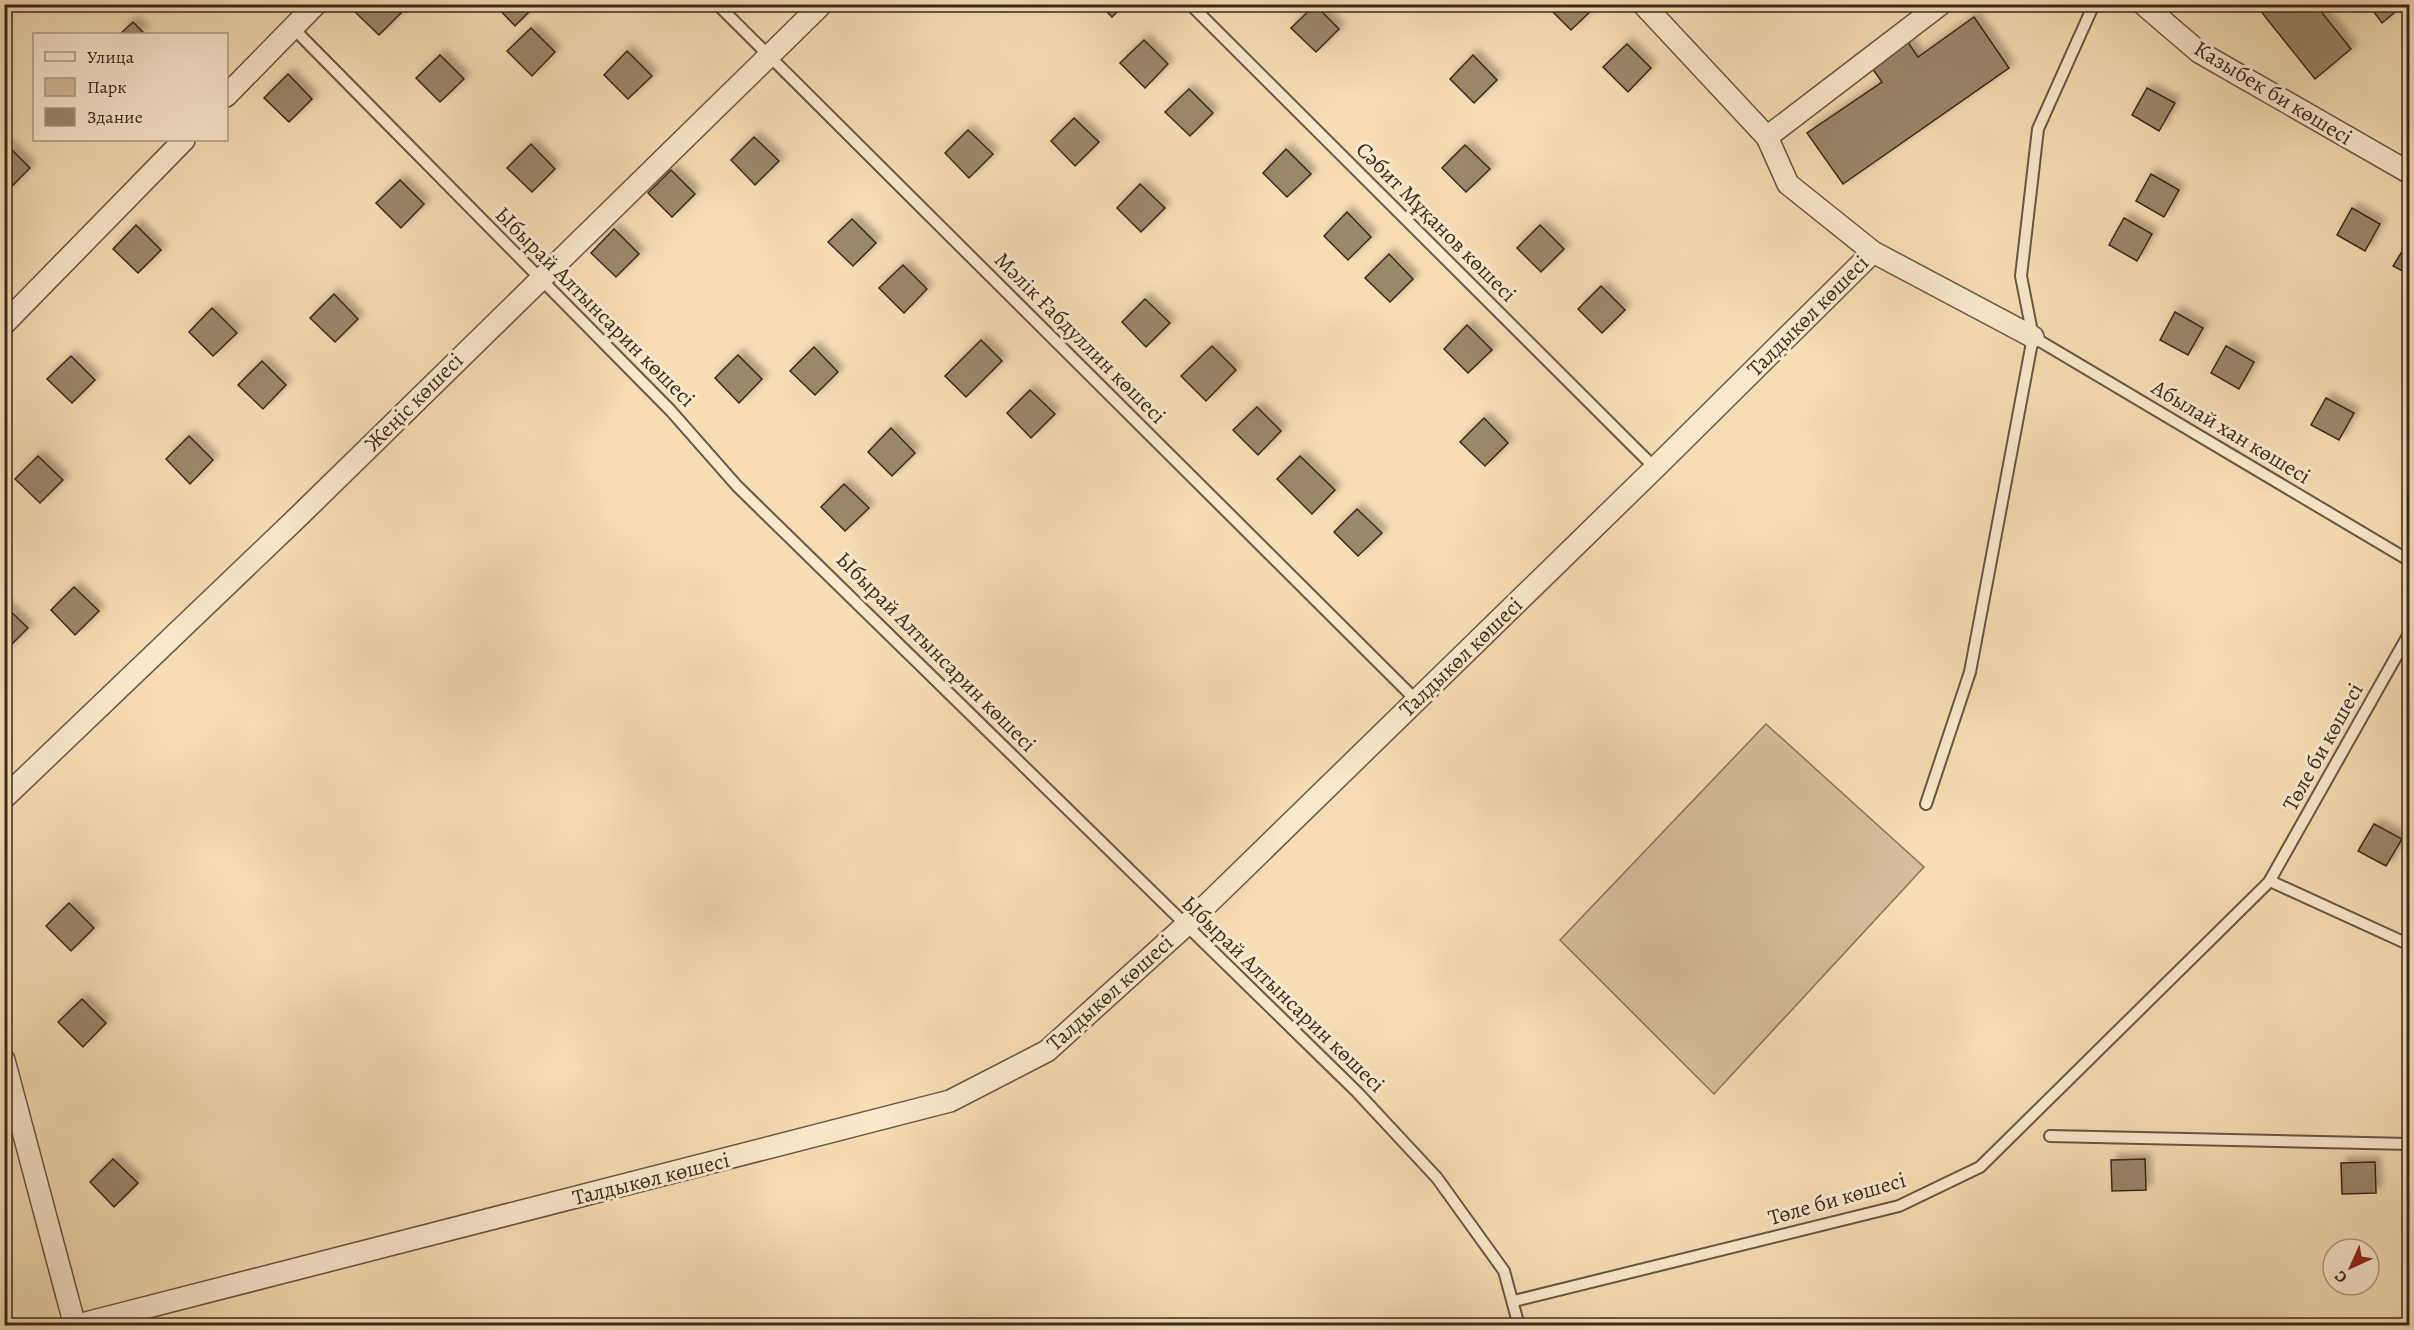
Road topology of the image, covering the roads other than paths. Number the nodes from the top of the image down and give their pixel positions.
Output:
1 (316, 4) edge
2 (717, 4) edge
3 (822, 4) edge
4 (1190, 4) edge
5 (1642, 4) edge
6 (1941, 4) edge
7 (2094, 4) edge
8 (2143, 4) edge
9 (293, 28) junction
10 (769, 56) junction
11 (228, 94) edge
12 (1767, 137) junction
13 (183, 141) edge
14 (2409, 173) edge
15 (1873, 252) junction
16 (539, 279) junction
17 (4, 324) edge
18 (2033, 337) junction
19 (1655, 468) junction
20 (2409, 561) edge
21 (2409, 632) edge
22 (1416, 700) junction
23 (4, 798) edge
24 (1926, 804) dead end
25 (2270, 881) junction
26 (1185, 926) junction
27 (2409, 945) edge
28 (4, 1060) edge
29 (2050, 1136) dead end
30 (2409, 1144) edge
31 (1514, 1302) junction
32 (75, 1325) edge
33 (1519, 1326) edge

1 - 9 street
2 - 10 lane, Мәлік Ғабдуллин көшесі
3 - 10 street, Жеңіс көшесі
4 - 19 lane, Сәбит Мұқанов көшесі
5 - 12 street
6 - 12 street
7 - 18 lane
8 - 14 street, Казыбек би көшесі
9 - 11 street
9 - 16 lane, Ыбырай Алтынсарин көшесі
10 - 16 street, Жеңіс көшесі
10 - 22 lane, Мәлік Ғабдуллин көшесі
12 - 15 street
13 - 17 street
15 - 18 street
15 - 19 street, Талдыкөл көшесі
16 - 23 street, Жеңіс көшесі
16 - 26 lane, Ыбырай Алтынсарин көшесі
18 - 20 lane, Абылай хан көшесі
18 - 24 lane
19 - 22 street, Талдыкөл көшесі
21 - 25 lane, Төле би көшесі
22 - 26 street, Талдыкөл көшесі
25 - 27 lane
25 - 31 lane, Төле би көшесі
26 - 31 lane, Ыбырай Алтынсарин көшесі
26 - 32 street, Талдыкөл көшесі
28 - 32 street
29 - 30 lane
31 - 33 lane, Ыбырай Алтынсарин көшесі

